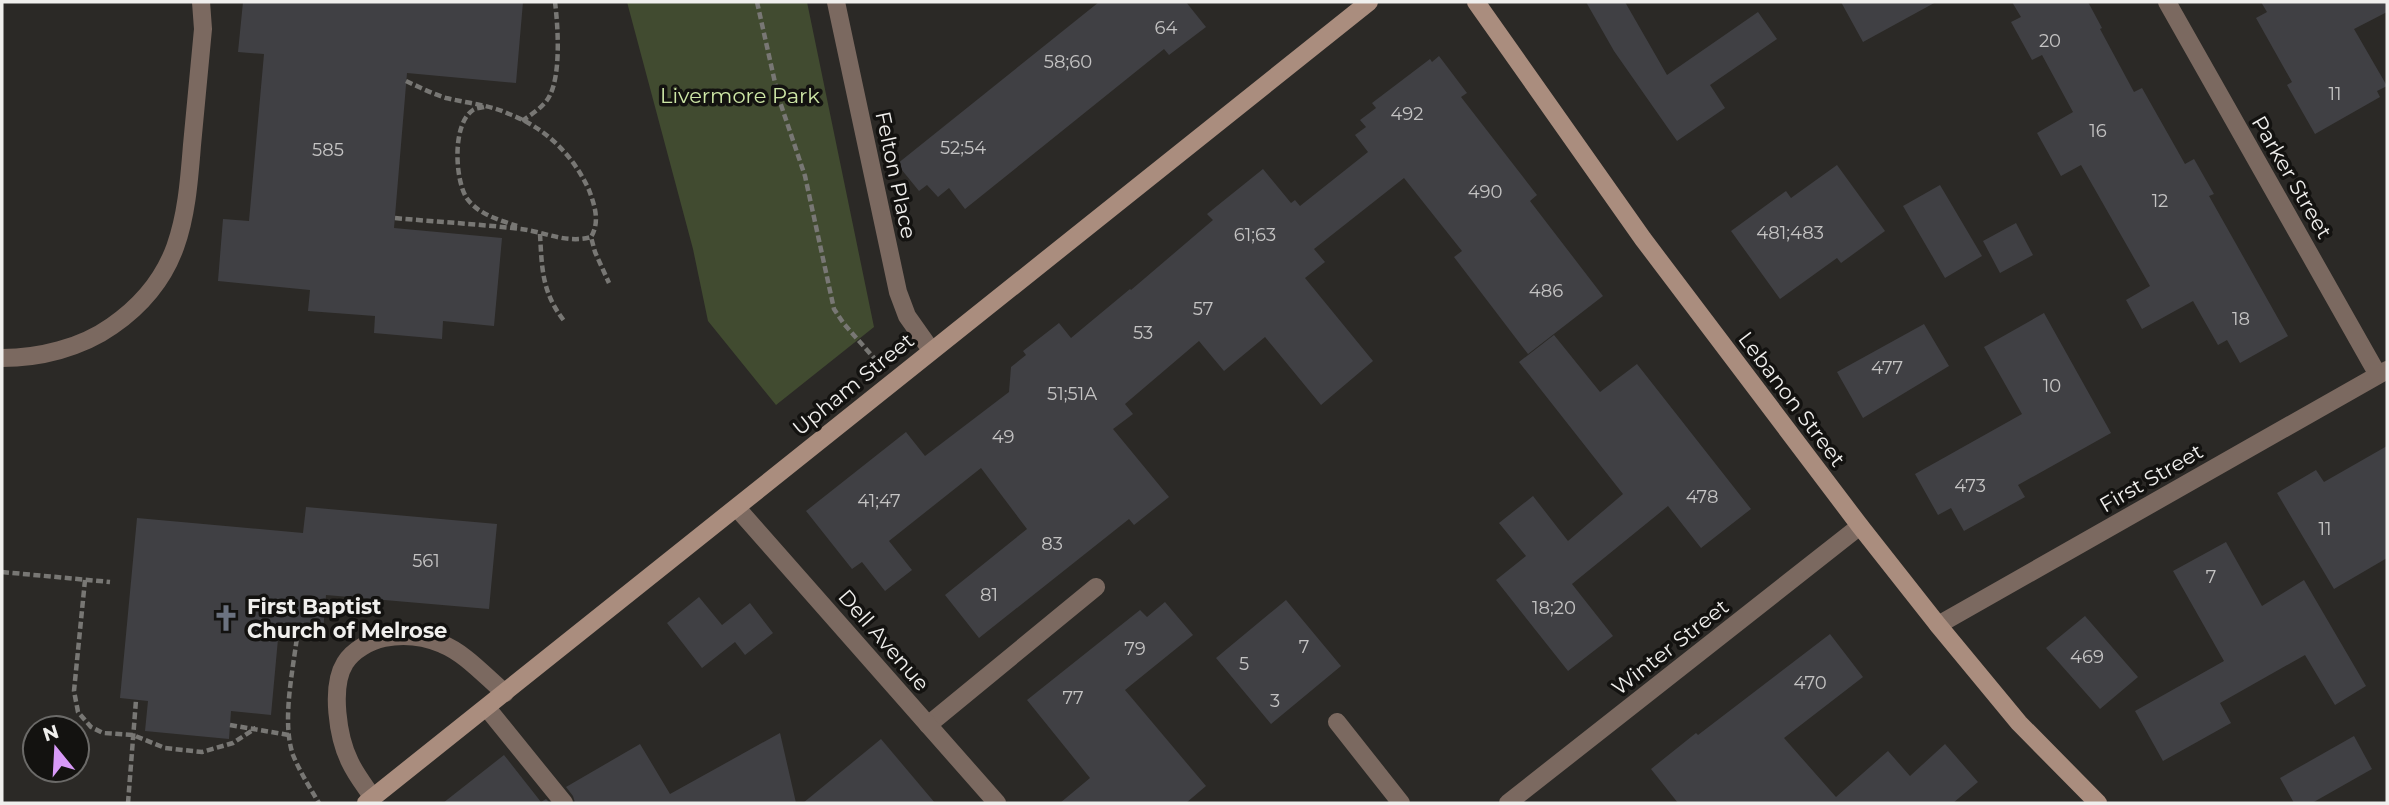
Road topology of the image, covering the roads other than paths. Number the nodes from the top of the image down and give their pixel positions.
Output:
1 (201, 2) edge
2 (836, 2) edge
3 (1369, 2) edge
4 (1476, 2) edge
5 (2167, 2) edge
6 (931, 350) junction
7 (2, 358) edge
8 (2383, 372) edge
9 (737, 508) junction
10 (1860, 526) junction
11 (1096, 587) dead end
12 (1938, 625) junction
13 (505, 693) junction
14 (487, 708) junction
15 (1338, 722) dead end
16 (928, 725) junction
17 (370, 801) edge
18 (564, 803) edge
19 (997, 803) edge
20 (1401, 803) edge
21 (1508, 803) edge
22 (2098, 803) edge

1 - 7 street
2 - 6 street, Felton Place
3 - 6 main road, Upham Street
4 - 10 main road, Lebanon Street
5 - 8 street, Parker Street
6 - 9 main road, Upham Street
8 - 12 street, First Street
9 - 13 main road, Upham Street
9 - 16 street, Dell Avenue
10 - 12 main road, Lebanon Street
10 - 21 street, Winter Street
11 - 16 street
12 - 22 main road, Lebanon Street
13 - 14 main road, Upham Street
13 - 17 street
14 - 17 main road, Upham Street
14 - 18 street
15 - 20 street
16 - 19 street, Dell Avenue

